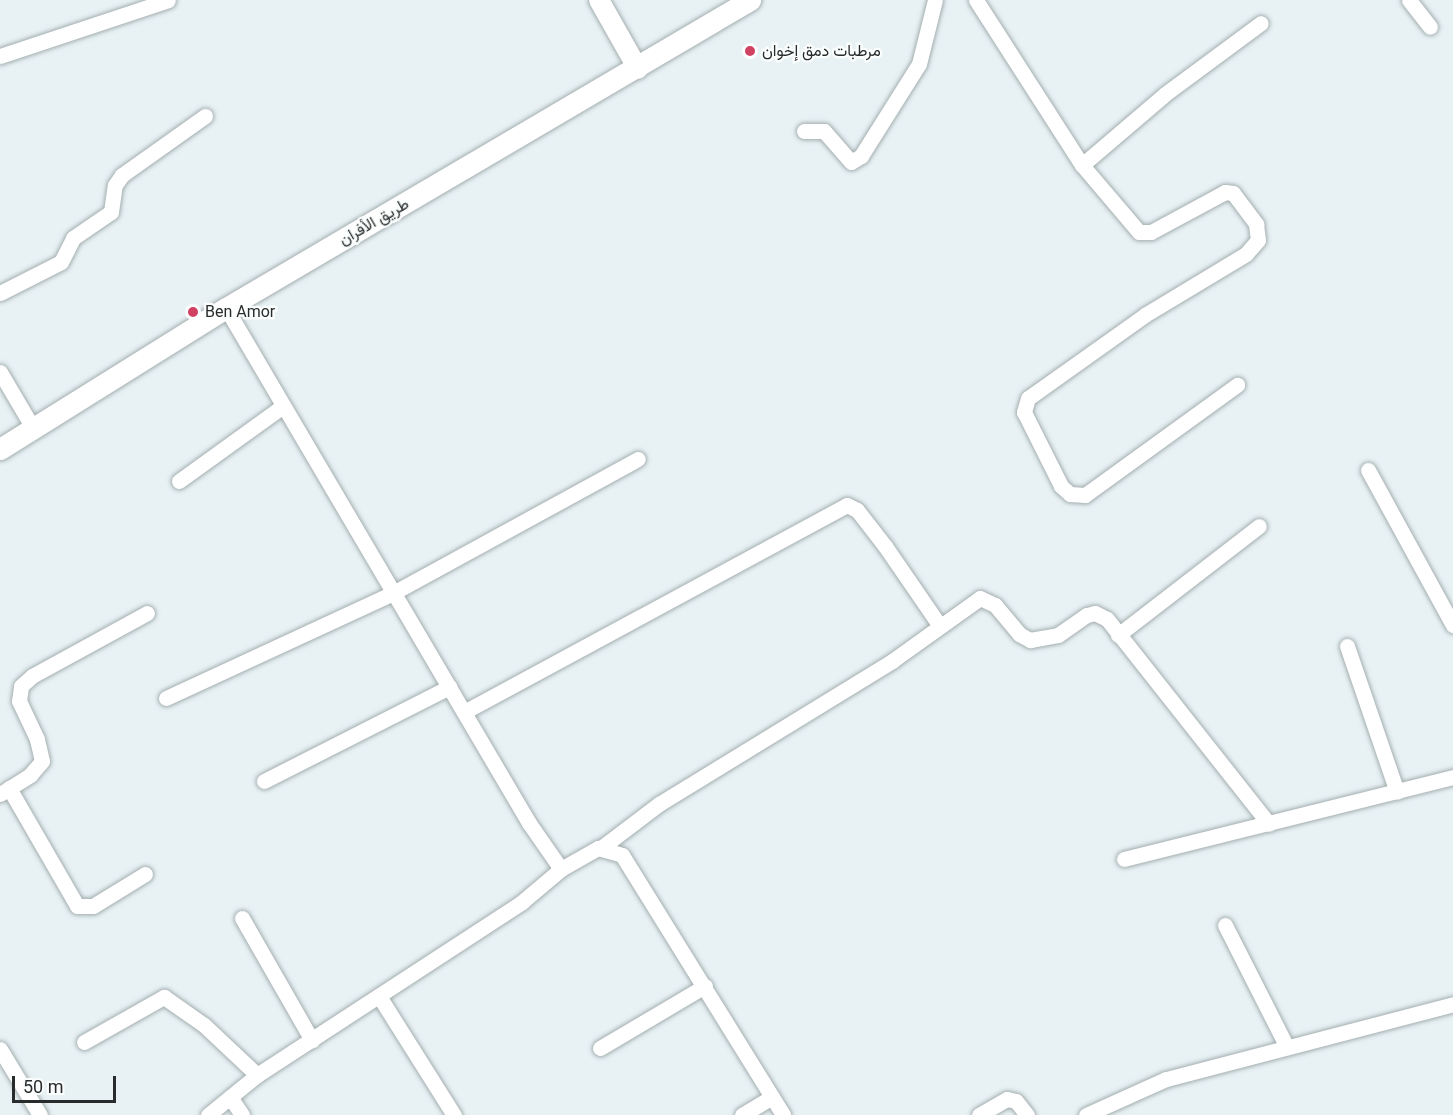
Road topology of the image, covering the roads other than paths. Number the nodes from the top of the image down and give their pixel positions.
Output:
1 (168, 0) edge
2 (599, 0) edge
3 (750, 0) edge
4 (935, 0) edge
5 (976, 0) edge
6 (1409, 0) edge
7 (1261, 23) dead end
8 (1430, 27) dead end
9 (0, 56) edge
10 (638, 69) junction
11 (205, 116) dead end
12 (804, 130) dead end
13 (1082, 165) junction
14 (0, 293) edge
15 (226, 308) junction
16 (0, 372) edge
17 (1237, 385) dead end
18 (283, 406) junction
19 (33, 428) junction
20 (0, 449) edge
21 (638, 459) dead end
22 (1368, 470) dead end
23 (179, 481) dead end
24 (1259, 526) dead end
25 (393, 593) junction
26 (147, 613) dead end
27 (1453, 625) edge
28 (940, 626) junction
29 (1118, 635) junction
30 (1347, 646) dead end
31 (449, 687) junction
32 (165, 698) dead end
33 (464, 712) junction
34 (1453, 777) edge
35 (264, 781) dead end
36 (5, 791) edge
37 (1397, 792) junction
38 (1269, 824) junction
39 (601, 849) junction
40 (1124, 859) dead end
41 (561, 869) junction
42 (145, 874) dead end
43 (242, 918) dead end
44 (1225, 925) dead end
45 (705, 986) junction
46 (379, 996) junction
47 (1453, 1004) edge
48 (312, 1040) junction
49 (84, 1042) dead end
50 (1287, 1047) junction
51 (600, 1048) dead end
52 (0, 1049) edge
53 (257, 1075) junction
54 (230, 1097) junction
55 (772, 1097) junction
56 (38, 1114) edge
57 (208, 1115) edge
58 (242, 1115) edge
59 (454, 1115) edge
60 (742, 1115) edge
61 (783, 1115) edge
62 (979, 1115) edge
63 (1027, 1115) edge
64 (1086, 1115) edge

1 - 9 street
2 - 10 street
3 - 10 main road, طريق الأفران
4 - 12 street
5 - 13 street
6 - 8 street
7 - 13 street
10 - 15 main road, طريق الأفران
11 - 14 street
13 - 17 street
15 - 18 street
15 - 19 main road, طريق الأفران
16 - 19 street
18 - 23 street
18 - 25 street
19 - 20 main road, طريق الأفران
21 - 25 street
22 - 27 street
24 - 29 street
25 - 31 street
25 - 32 street
26 - 36 street
28 - 29 street
28 - 33 street
28 - 39 street
29 - 38 street
30 - 37 street
31 - 33 street
31 - 35 street
33 - 41 street
34 - 37 street
36 - 42 street
37 - 38 street
38 - 40 street
39 - 41 street
39 - 45 street
41 - 46 street
43 - 48 street
44 - 50 street
45 - 51 street
45 - 55 street
46 - 48 street
46 - 59 street
47 - 50 street
48 - 53 street
49 - 53 street
50 - 64 street
52 - 56 street
53 - 54 street
54 - 57 street
54 - 58 street
55 - 60 street
55 - 61 street
62 - 63 street

